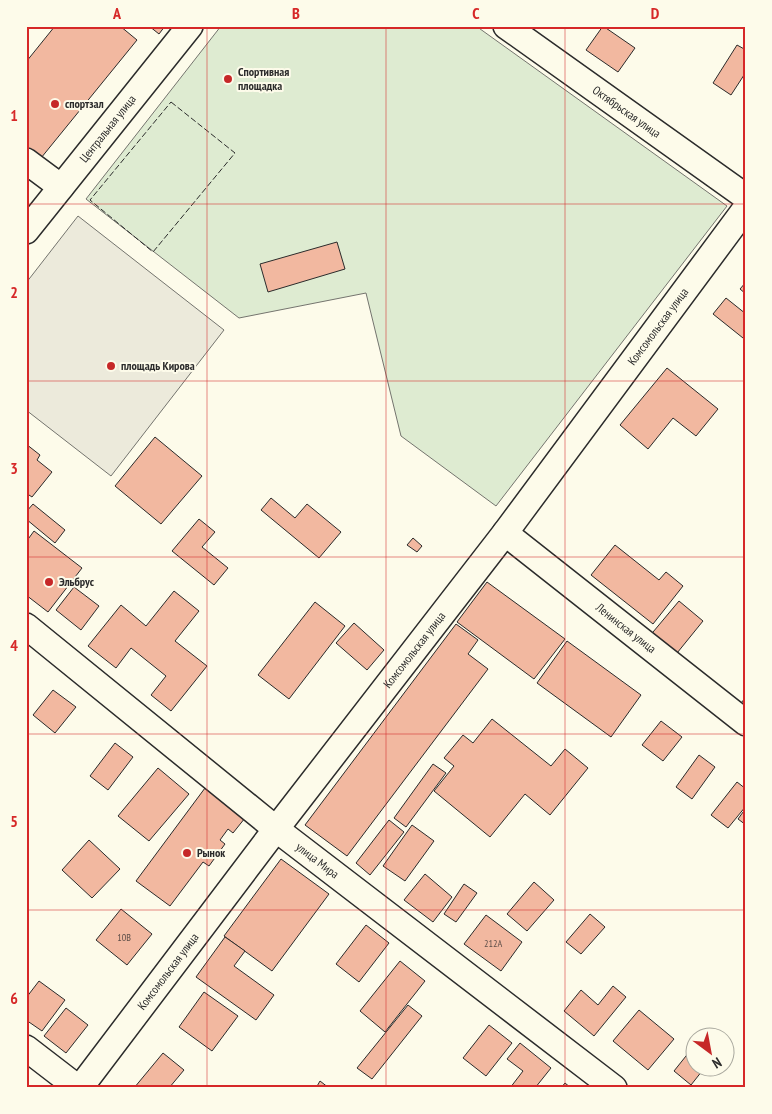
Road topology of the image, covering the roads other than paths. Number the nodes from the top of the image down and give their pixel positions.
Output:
1 (190, 26) edge
2 (506, 26) edge
3 (26, 162) edge
4 (61, 187) junction
5 (746, 197) edge
6 (746, 208) edge
7 (26, 231) edge
8 (505, 533) junction
9 (26, 626) edge
10 (746, 723) edge
11 (276, 829) junction
12 (26, 1048) edge
13 (79, 1088) edge
14 (614, 1088) edge

1 - 4 street, Центральная улица
2 - 5 street, Октябрьская улица
3 - 4 street
4 - 7 street, Центральная улица
6 - 8 street, Комсомольская улица
8 - 10 street, Ленинская улица
8 - 11 street, Комсомольская улица
9 - 11 street, улица Мира
11 - 13 street, Комсомольская улица
11 - 14 street, улица Мира
12 - 13 street

